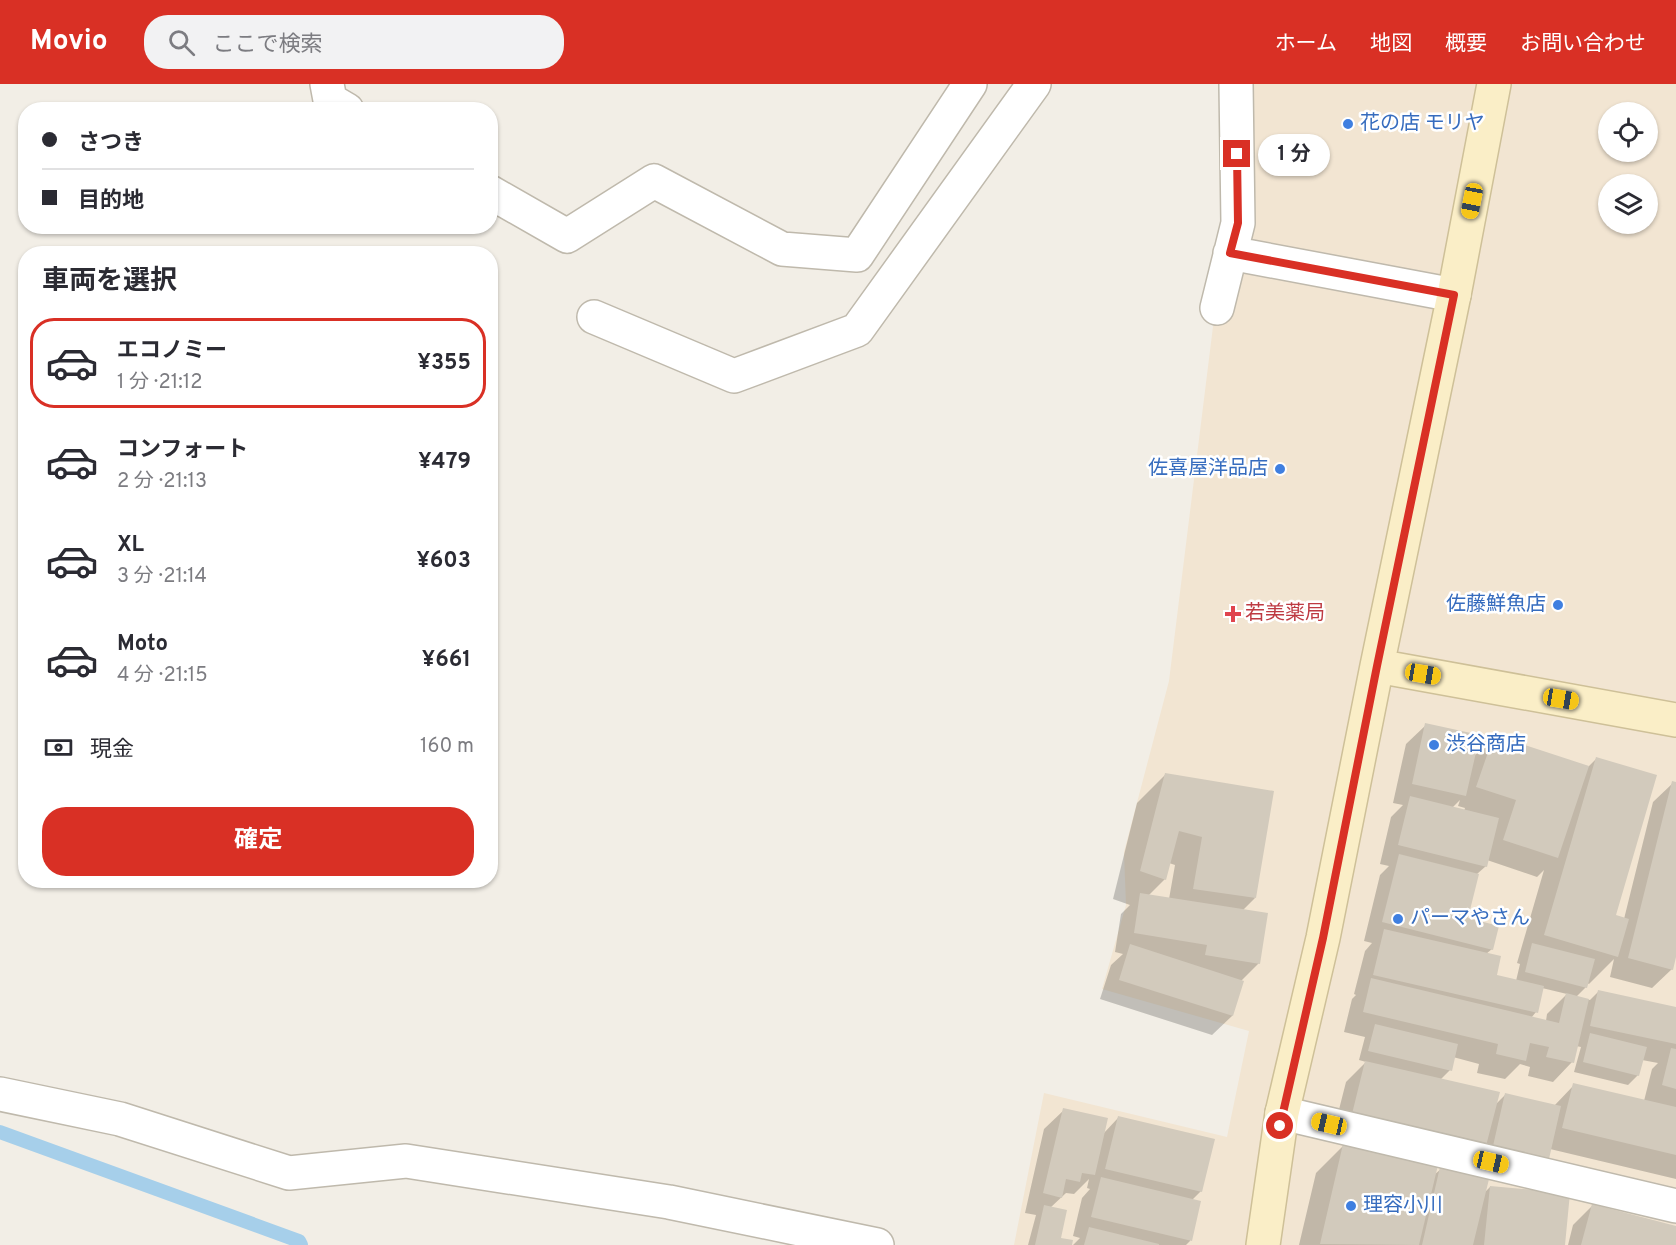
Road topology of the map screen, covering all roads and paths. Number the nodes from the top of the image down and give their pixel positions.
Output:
1 (327, 84) edge
2 (970, 84) edge
3 (1034, 84) edge
4 (1236, 84) edge
5 (1494, 84) edge
6 (333, 102) edge
7 (498, 197) edge
8 (1230, 253) junction
9 (1454, 295) junction
10 (1217, 308) dead end
11 (594, 317) dead end
12 (1377, 666) junction
13 (1676, 720) edge
14 (0, 1094) edge
15 (1282, 1113) junction
16 (1676, 1206) edge
17 (878, 1245) edge
18 (1263, 1245) edge

1 - 6 street
2 - 7 street
3 - 11 street
4 - 8 street
5 - 9 street
8 - 9 street
8 - 10 street
9 - 12 street
12 - 13 street
12 - 15 street
14 - 17 street
15 - 16 street
15 - 18 street

